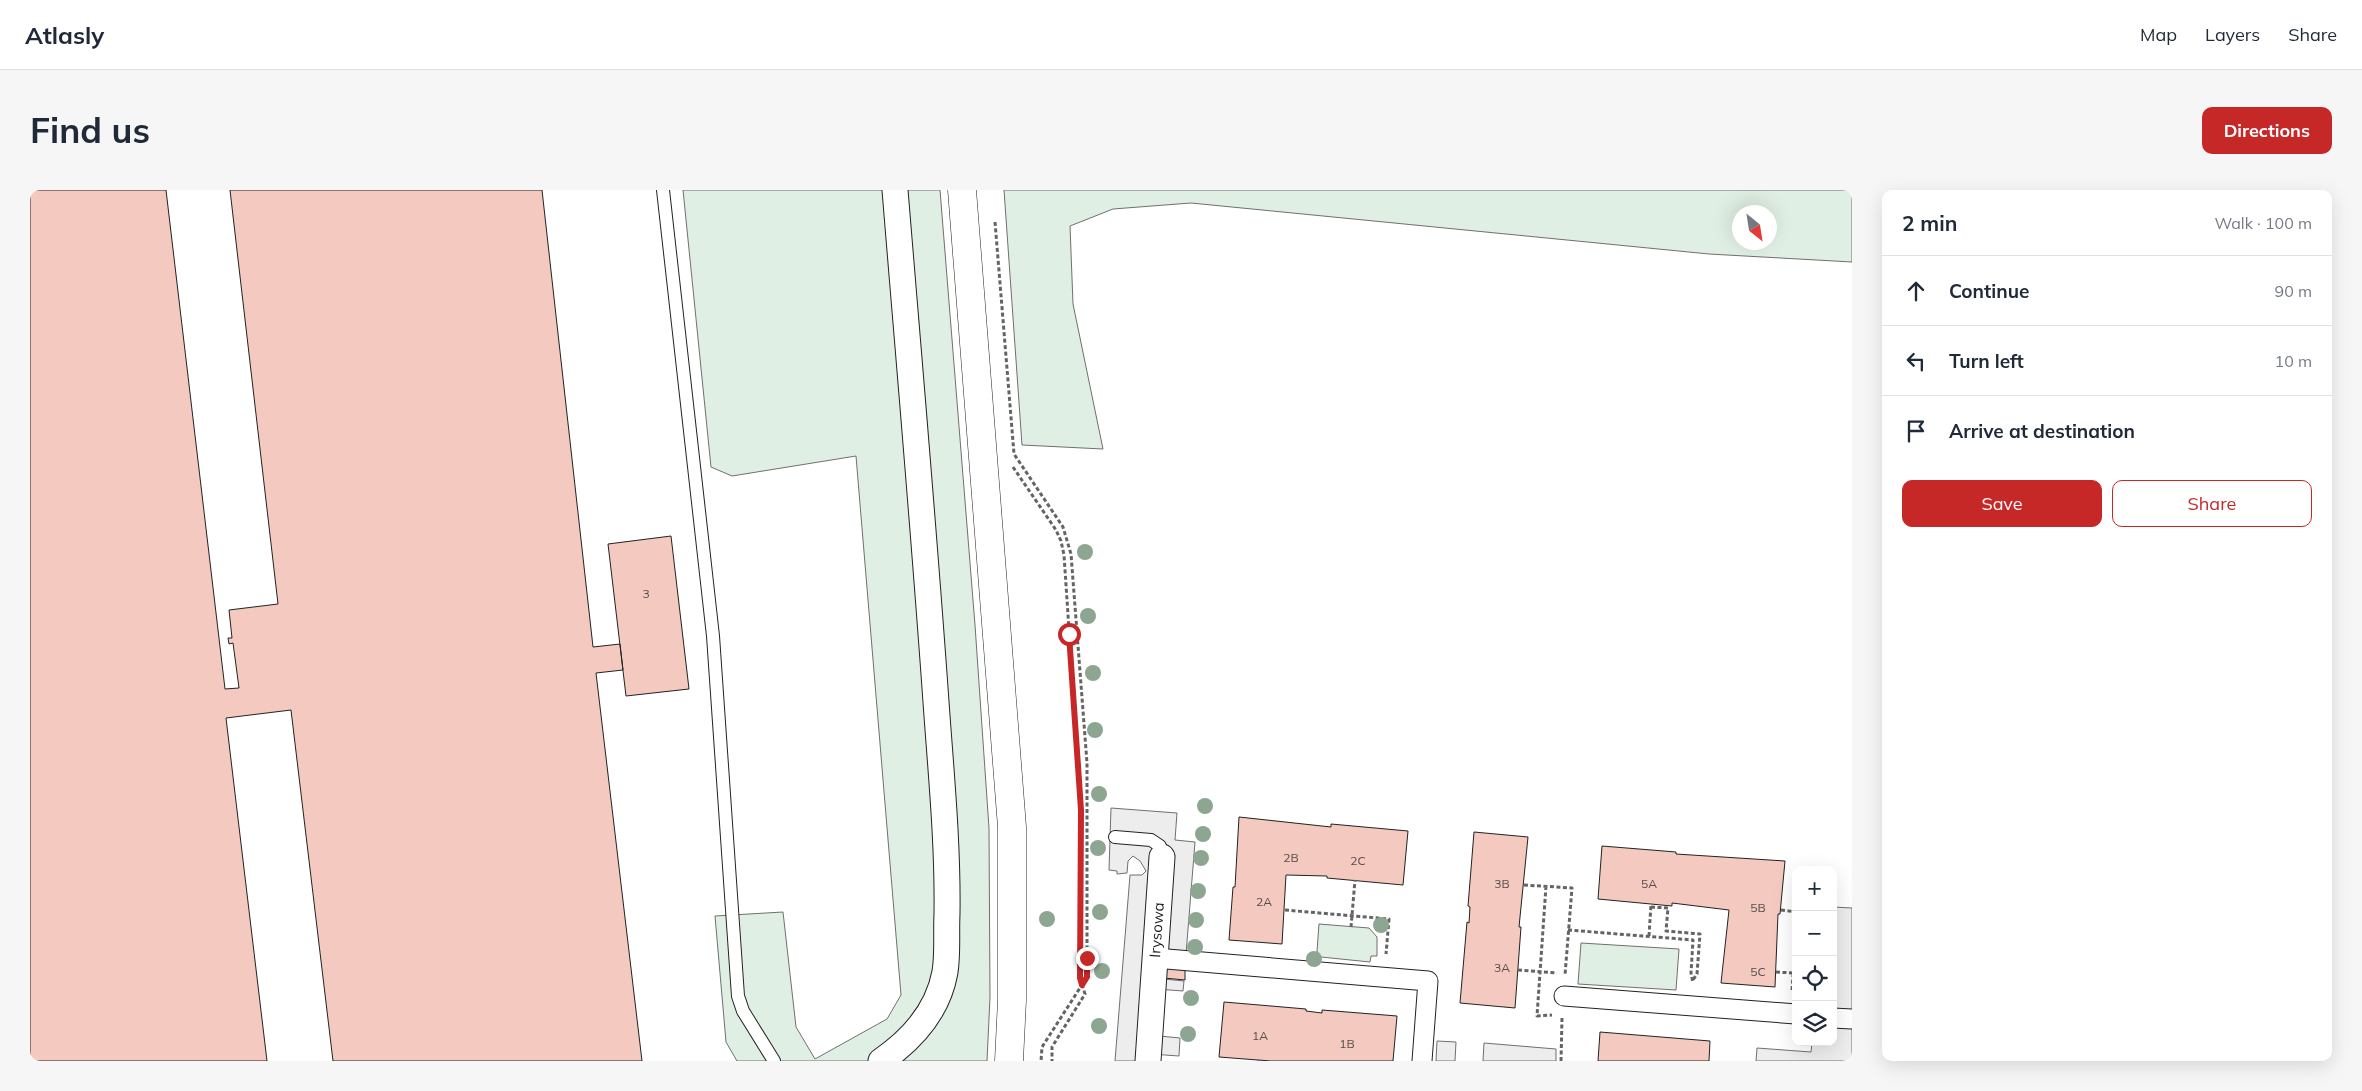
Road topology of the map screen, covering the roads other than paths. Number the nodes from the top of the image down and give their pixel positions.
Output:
1 (663, 190) edge
2 (895, 190) edge
3 (962, 190) edge
4 (1116, 837) dead end
5 (1162, 857) joint
6 (1155, 958) junction
7 (1557, 996) road end
8 (1792, 1014) edge
9 (1837, 1018) edge
10 (1852, 1019) edge
11 (774, 1061) edge
12 (881, 1061) edge
13 (1009, 1061) edge
14 (1148, 1061) edge
15 (1422, 1061) edge

1 - 11 lane
2 - 12 street
3 - 13 street
4 - 5 lane, Irysowa
5 - 6 street, Irysowa
6 - 14 street, Irysowa
6 - 15 street
7 - 8 street
9 - 10 street

